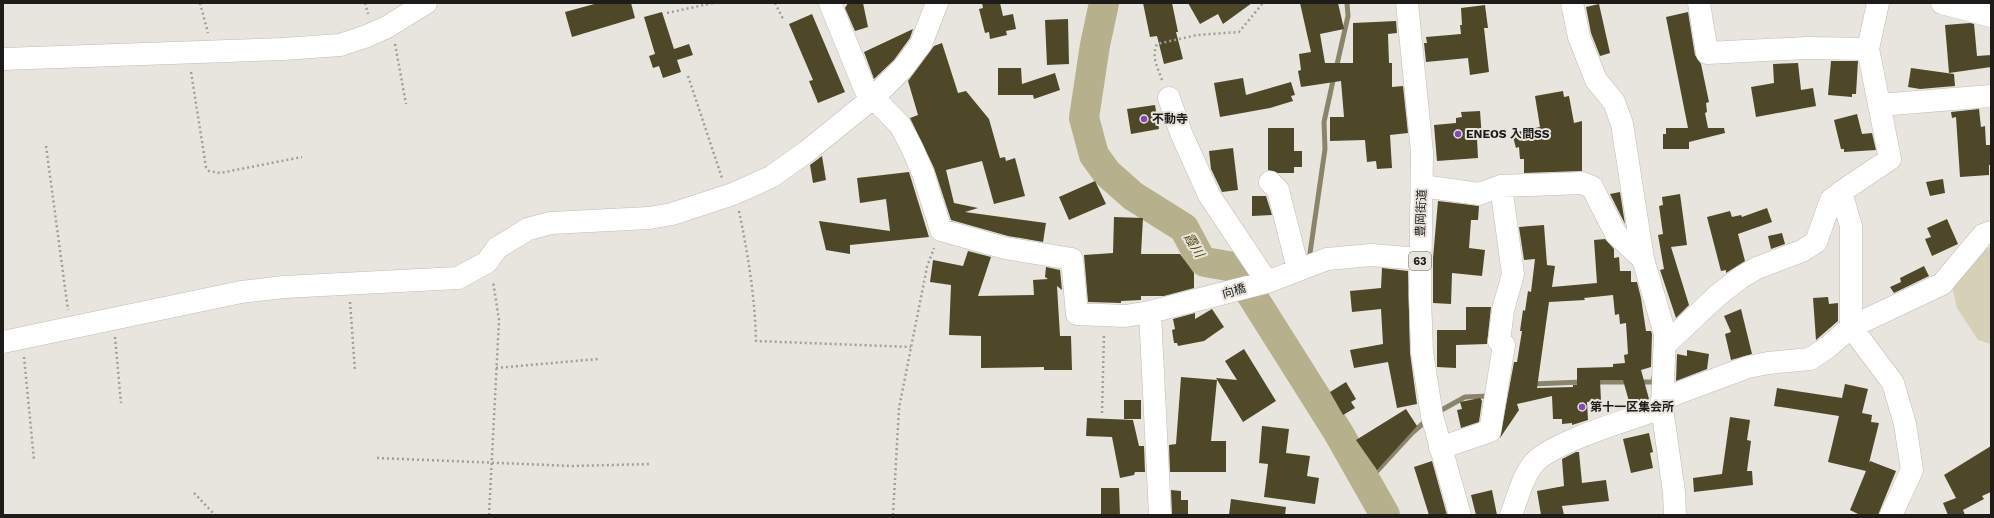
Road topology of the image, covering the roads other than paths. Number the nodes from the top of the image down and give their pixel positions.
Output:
1 (426, 3) edge
2 (830, 3) edge
3 (937, 3) edge
4 (1408, 3) edge
5 (1572, 3) edge
6 (1699, 3) edge
7 (1878, 3) edge
8 (1944, 4) edge
9 (1991, 16) edge
10 (1868, 49) junction
11 (3, 59) edge
12 (1991, 96) edge
13 (874, 97) junction
14 (1169, 98) road end
15 (1879, 105) junction
16 (1270, 182) dead end
17 (1422, 186) junction
18 (1501, 186) junction
19 (1841, 192) junction
20 (1991, 232) edge
21 (1420, 259) junction
22 (1643, 259) junction
23 (1298, 269) junction
24 (1264, 283) junction
25 (1150, 312) junction
26 (1851, 327) junction
27 (13, 340) edge
28 (1665, 345) junction
29 (1662, 404) junction
30 (1440, 448) junction
31 (1160, 515) edge
32 (1460, 515) edge
33 (1511, 515) edge
34 (1675, 515) edge
35 (1890, 515) edge

1 - 11 street
2 - 13 street
3 - 13 street
4 - 17 street, 豊岡街道 / 63
5 - 22 street
6 - 10 street
7 - 10 street
8 - 9 street
10 - 15 street
12 - 15 street
13 - 25 street, 向橋
13 - 27 street
14 - 24 street
15 - 19 street
16 - 23 street
17 - 18 street
17 - 21 street, 豊岡街道 / 63
18 - 22 street
18 - 30 street
19 - 26 street
19 - 28 street
20 - 26 street
21 - 23 street, 向橋
21 - 30 street, 豊岡街道 / 63
22 - 28 street
23 - 24 street, 向橋
24 - 25 street, 向橋
25 - 31 street
26 - 29 street
26 - 35 street
28 - 29 street
29 - 33 street
29 - 34 street
30 - 32 street, 豊岡街道 / 63

